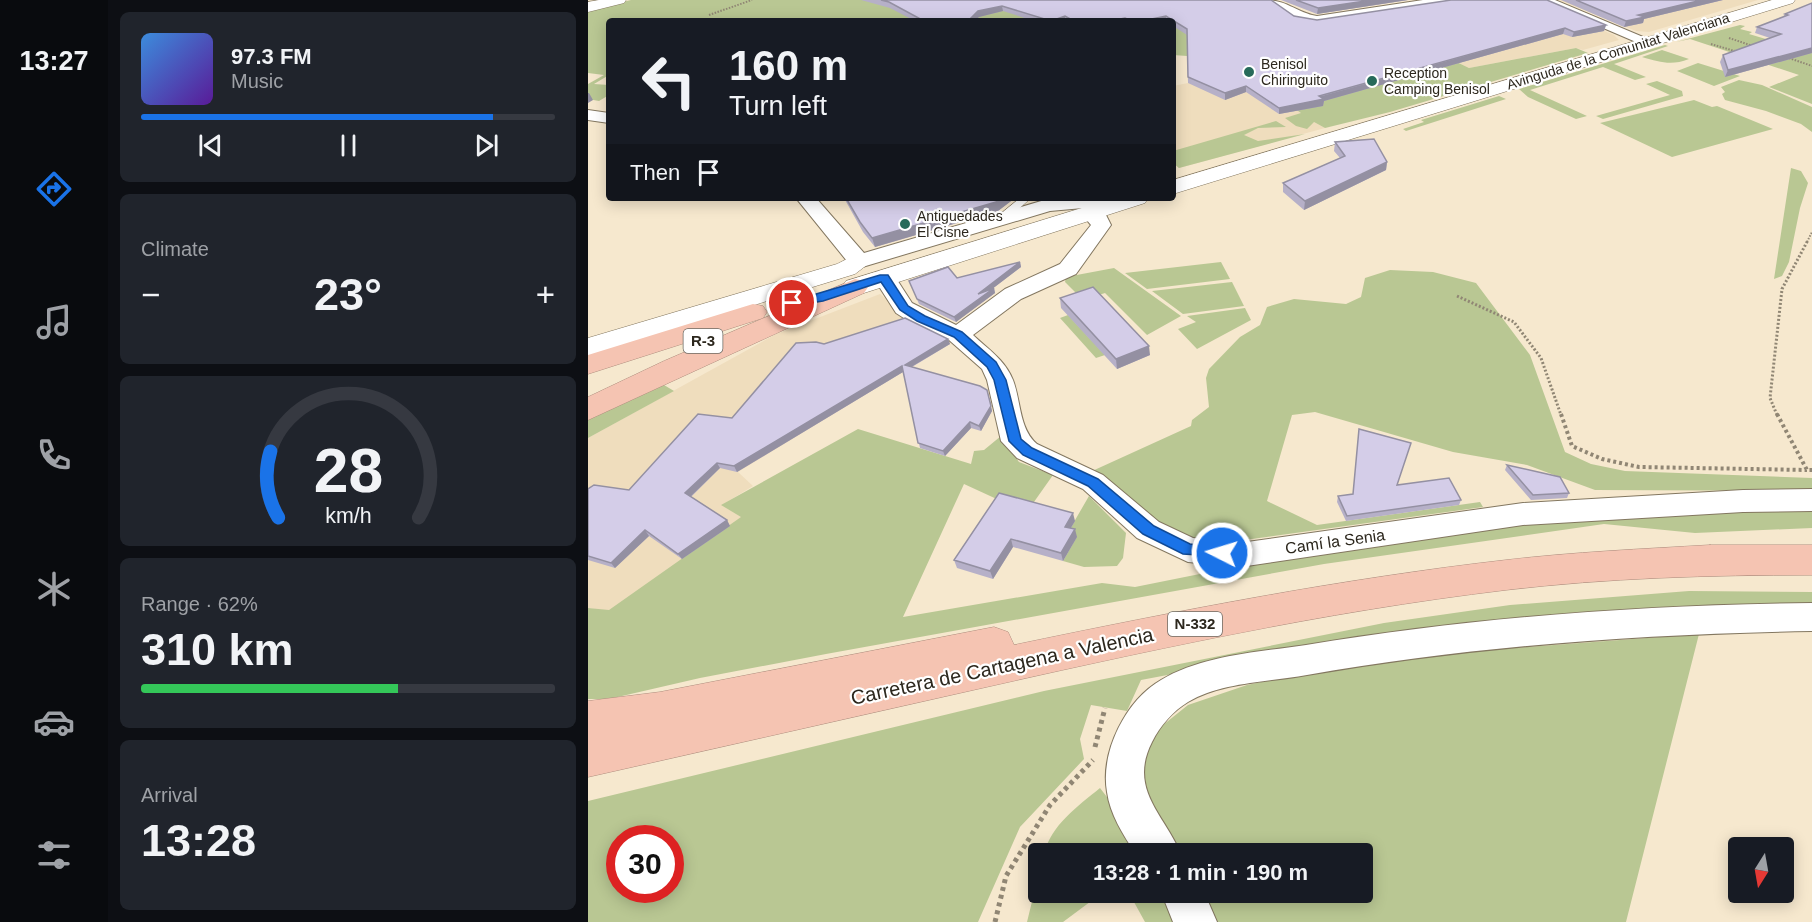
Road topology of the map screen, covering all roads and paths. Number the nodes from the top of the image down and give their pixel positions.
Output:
1 (619, 0) edge
2 (752, 0) edge
3 (1271, 0) edge
4 (1449, 0) edge
5 (1544, 0) edge
6 (1788, 0) edge
7 (588, 7) edge
8 (709, 15) dead end
9 (1697, 27) junction
10 (1648, 42) junction
11 (1757, 47) edge
12 (1779, 55) edge
13 (1812, 66) edge
14 (588, 115) edge
15 (606, 118) edge
16 (1176, 186) edge
17 (808, 201) edge
18 (1022, 201) edge
19 (1104, 201) edge
20 (1110, 201) edge
21 (1084, 204) edge
22 (1002, 218) junction
23 (1812, 232) edge
24 (857, 274) junction
25 (884, 277) junction
26 (1457, 296) dead end
27 (819, 298) junction
28 (958, 335) junction
29 (588, 347) edge
30 (588, 365) edge
31 (588, 386) edge
32 (588, 410) edge
33 (1809, 470) edge
34 (1812, 500) edge
35 (1812, 560) edge
36 (1287, 606) junction
37 (1812, 617) edge
38 (588, 721) edge
39 (588, 756) edge
40 (1094, 760) dead end
41 (1153, 843) edge
42 (1187, 903) edge
43 (994, 922) edge
44 (1195, 922) edge

1 - 7 main road
2 - 8 path
3 - 4 street
5 - 10 street
6 - 9 main road, Avinguda de la Comunitat Valenciana
9 - 10 main road, Avinguda de la Comunitat Valenciana
9 - 11 path
10 - 16 main road, Avinguda de la Comunitat Valenciana
12 - 13 path
14 - 15 street
17 - 24 street
18 - 22 lane
19 - 21 street
20 - 21 main road
21 - 22 street
21 - 25 main road
21 - 28 street
22 - 24 street
23 - 33 path
24 - 25 main road
24 - 27 highway, R-3
24 - 29 main road
24 - 32 highway
25 - 28 street, Camí la Senia
26 - 33 path
27 - 30 highway
27 - 31 highway, R-3
28 - 34 street, Camí la Senia
35 - 36 highway, Carretera de Cartagena a Valencia / N-332
36 - 38 highway
36 - 39 highway, Carretera de Cartagena a Valencia / N-332
37 - 41 street
40 - 43 path
42 - 44 street

